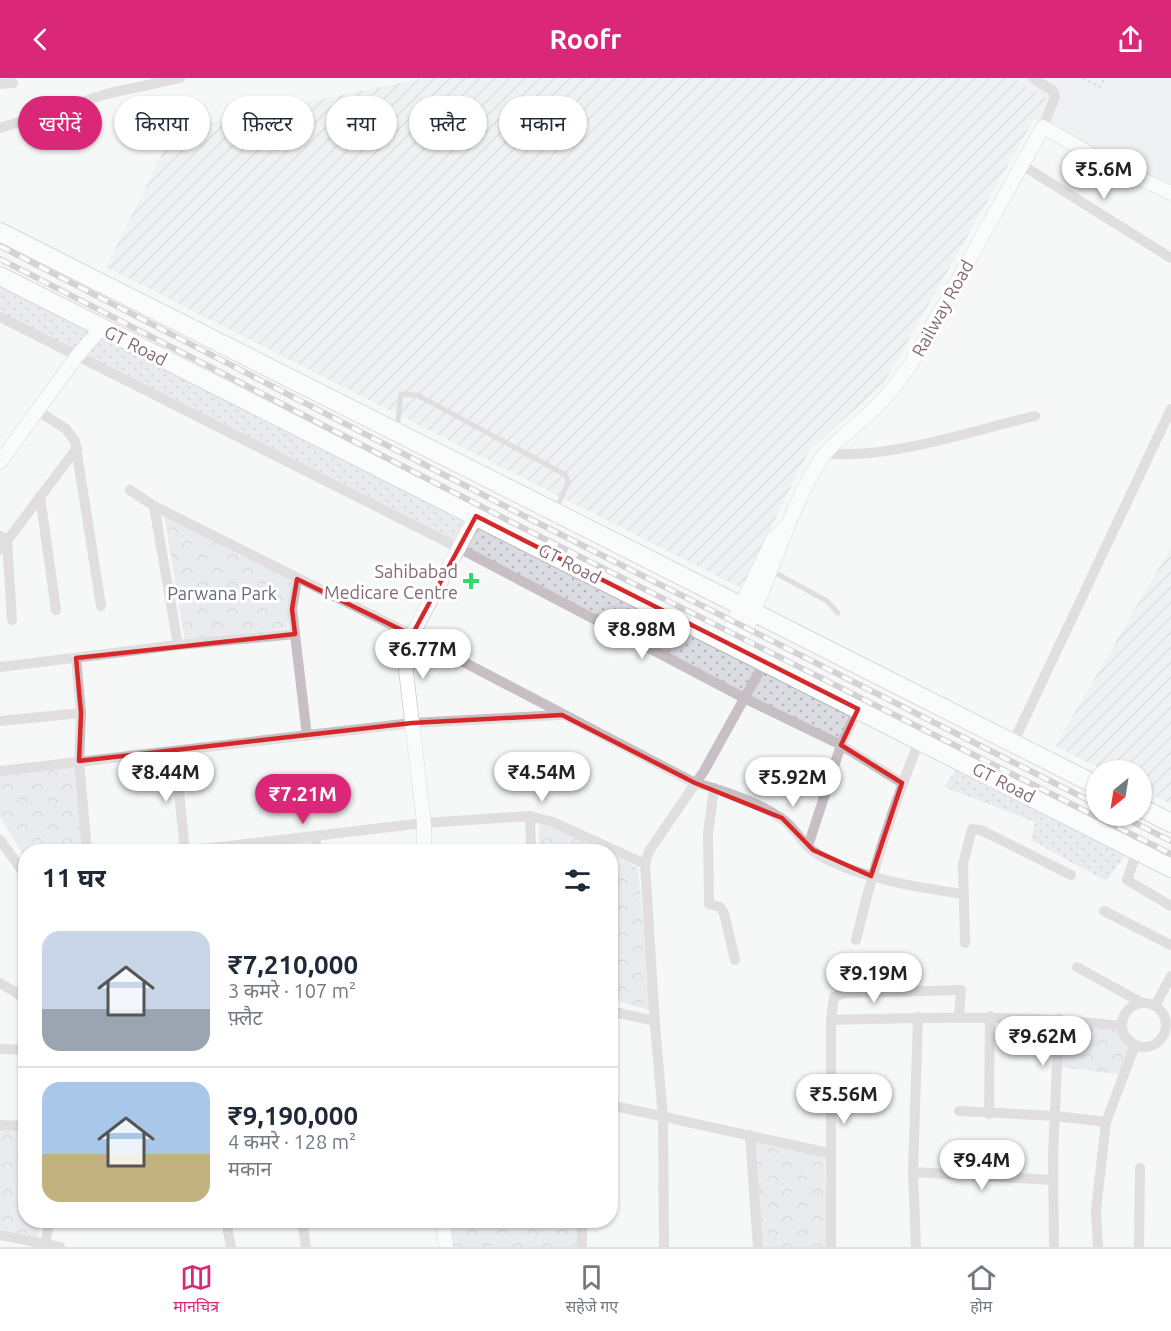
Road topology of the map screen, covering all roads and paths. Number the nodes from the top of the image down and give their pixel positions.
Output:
1 (180, 78) edge
2 (1033, 78) edge
3 (1083, 78) edge
4 (1105, 78) edge
5 (13, 83) dead end
6 (0, 84) edge
7 (1043, 127) junction
8 (0, 128) edge
9 (1022, 165) junction
10 (1171, 193) edge
11 (0, 232) edge
12 (1171, 258) edge
13 (0, 276) edge
14 (0, 317) edge
15 (102, 327) junction
16 (77, 356) junction
17 (1171, 409) edge
18 (38, 411) junction
19 (1035, 416) dead end
20 (397, 433) junction
21 (77, 448) junction
22 (825, 453) junction
23 (0, 462) edge
24 (130, 490) dead end
25 (40, 496) junction
26 (154, 506) junction
27 (555, 512) junction
28 (476, 516) junction
29 (787, 525) junction
30 (4, 538) edge
31 (457, 547) junction
32 (0, 550) edge
33 (772, 571) junction
34 (297, 579) junction
35 (100, 606) dead end
36 (56, 610) dead end
37 (749, 610) junction
38 (838, 613) dead end
39 (12, 620) dead end
40 (295, 634) junction
41 (412, 635) junction
42 (178, 645) junction
43 (730, 645) junction
44 (76, 658) junction
45 (764, 663) junction
46 (0, 667) edge
47 (746, 699) junction
48 (858, 709) junction
49 (81, 712) junction
50 (562, 715) junction
51 (0, 721) edge
52 (412, 723) junction
53 (307, 736) junction
54 (920, 739) junction
55 (1013, 743) junction
56 (841, 744) junction
57 (175, 752) junction
58 (79, 761) junction
59 (0, 771) edge
60 (1086, 780) edge
61 (695, 783) junction
62 (902, 783) junction
63 (714, 788) junction
64 (1152, 813) edge
65 (530, 816) junction
66 (1171, 823) edge
67 (424, 824) junction
68 (316, 838) junction
69 (0, 840) edge
70 (86, 844) edge
71 (184, 844) edge
72 (256, 844) edge
73 (316, 844) edge
74 (424, 844) edge
75 (531, 844) edge
76 (601, 844) edge
77 (808, 846) junction
78 (1137, 851) junction
79 (618, 852) edge
80 (645, 864) junction
81 (18, 865) edge
82 (1171, 868) edge
83 (1071, 875) dead end
84 (871, 876) junction
85 (964, 894) junction
86 (1171, 906) edge
87 (1104, 911) dead end
88 (856, 940) dead end
89 (965, 943) dead end
90 (1171, 945) edge
91 (735, 960) dead end
92 (1077, 967) dead end
93 (1171, 976) edge
94 (0, 983) edge
95 (18, 994) edge
96 (1142, 1003) junction
97 (1155, 1006) junction
98 (618, 1013) edge
99 (990, 1016) junction
100 (918, 1017) junction
101 (959, 1017) junction
102 (1059, 1019) junction
103 (831, 1020) junction
104 (655, 1021) junction
105 (1122, 1026) junction
106 (1167, 1039) edge
107 (1135, 1045) junction
108 (0, 1049) edge
109 (18, 1050) edge
110 (618, 1107) edge
111 (959, 1111) dead end
112 (989, 1113) junction
113 (1056, 1116) junction
114 (663, 1117) junction
115 (1106, 1122) junction
116 (0, 1125) edge
117 (18, 1126) edge
118 (750, 1135) junction
119 (829, 1153) junction
120 (1140, 1168) dead end
121 (914, 1172) junction
122 (1053, 1180) junction
123 (48, 1228) edge
124 (227, 1228) edge
125 (303, 1228) edge
126 (443, 1228) edge
127 (582, 1228) edge
128 (0, 1235) edge
129 (45, 1246) edge
130 (60, 1247) edge
131 (231, 1247) edge
132 (306, 1247) edge
133 (446, 1247) edge
134 (582, 1247) edge
135 (664, 1247) edge
136 (758, 1247) edge
137 (831, 1247) edge
138 (916, 1247) edge
139 (1054, 1247) edge
140 (1098, 1247) edge
141 (1139, 1247) edge

1 - 8 street
2 - 7 street, Railway Road
3 - 4 path
5 - 6 street
7 - 9 street, Railway Road
7 - 10 street
9 - 12 street
9 - 22 street, Railway Road
11 - 20 highway
13 - 15 highway, GT Road
14 - 16 street
15 - 16 street
15 - 28 highway, GT Road
16 - 18 street
16 - 31 street
17 - 55 street
18 - 21 street
18 - 23 street
19 - 22 street
20 - 27 highway
20 - 27 lane
21 - 25 street
21 - 35 street
22 - 29 street, Railway Road
24 - 26 street
25 - 30 street
25 - 36 street
26 - 34 street
26 - 42 street
27 - 37 highway
28 - 31 street
28 - 43 highway, GT Road
29 - 33 street, Railway Road
29 - 37 street, Railway Road
30 - 32 street
30 - 39 street
31 - 41 street
31 - 47 street
33 - 37 street, Railway Road
33 - 38 lane
34 - 40 street
34 - 41 street
37 - 43 street, Railway Road
37 - 55 highway
40 - 42 street
40 - 53 street
41 - 50 street
41 - 52 street
42 - 44 street
43 - 45 highway, GT Road
44 - 46 street
44 - 49 street
45 - 47 street
45 - 48 highway, GT Road
47 - 56 street
47 - 61 street
48 - 54 highway, GT Road
48 - 56 street
49 - 51 street
49 - 58 street
50 - 52 street
50 - 61 street
52 - 53 street
52 - 67 street
53 - 57 street
54 - 62 street
54 - 78 highway, GT Road
55 - 60 highway
56 - 62 street
56 - 77 street
57 - 58 street
57 - 71 street
58 - 59 street
58 - 70 street
61 - 63 street
61 - 80 street
62 - 84 street
63 - 77 street
63 - 91 street
64 - 66 highway
65 - 67 street
65 - 75 street
65 - 76 street
67 - 68 street
67 - 74 street
68 - 72 street
68 - 73 street
69 - 81 street
77 - 84 street
78 - 82 highway, GT Road
78 - 86 street
79 - 80 street
80 - 104 street
83 - 85 street
84 - 85 street
84 - 88 street
85 - 89 street
87 - 90 street
92 - 96 street
93 - 97 street
94 - 95 street
96 - 97 street
96 - 105 street
97 - 106 street
98 - 104 street
99 - 101 street
99 - 102 street
99 - 112 street
100 - 101 street
100 - 103 street
100 - 121 street
101 - 103 street
102 - 105 street
102 - 113 street
103 - 119 street
104 - 114 street
105 - 107 street
106 - 107 street
107 - 115 street
108 - 109 street
110 - 114 street
111 - 112 street
112 - 113 street
113 - 115 street
113 - 122 street
114 - 118 street
114 - 135 street
115 - 140 street
116 - 117 street
118 - 119 street
118 - 136 street
119 - 137 street
120 - 141 street
121 - 122 street
121 - 138 street
122 - 139 street
123 - 129 street
124 - 131 street
125 - 132 street
126 - 133 street
127 - 134 street
128 - 129 street
129 - 130 street

